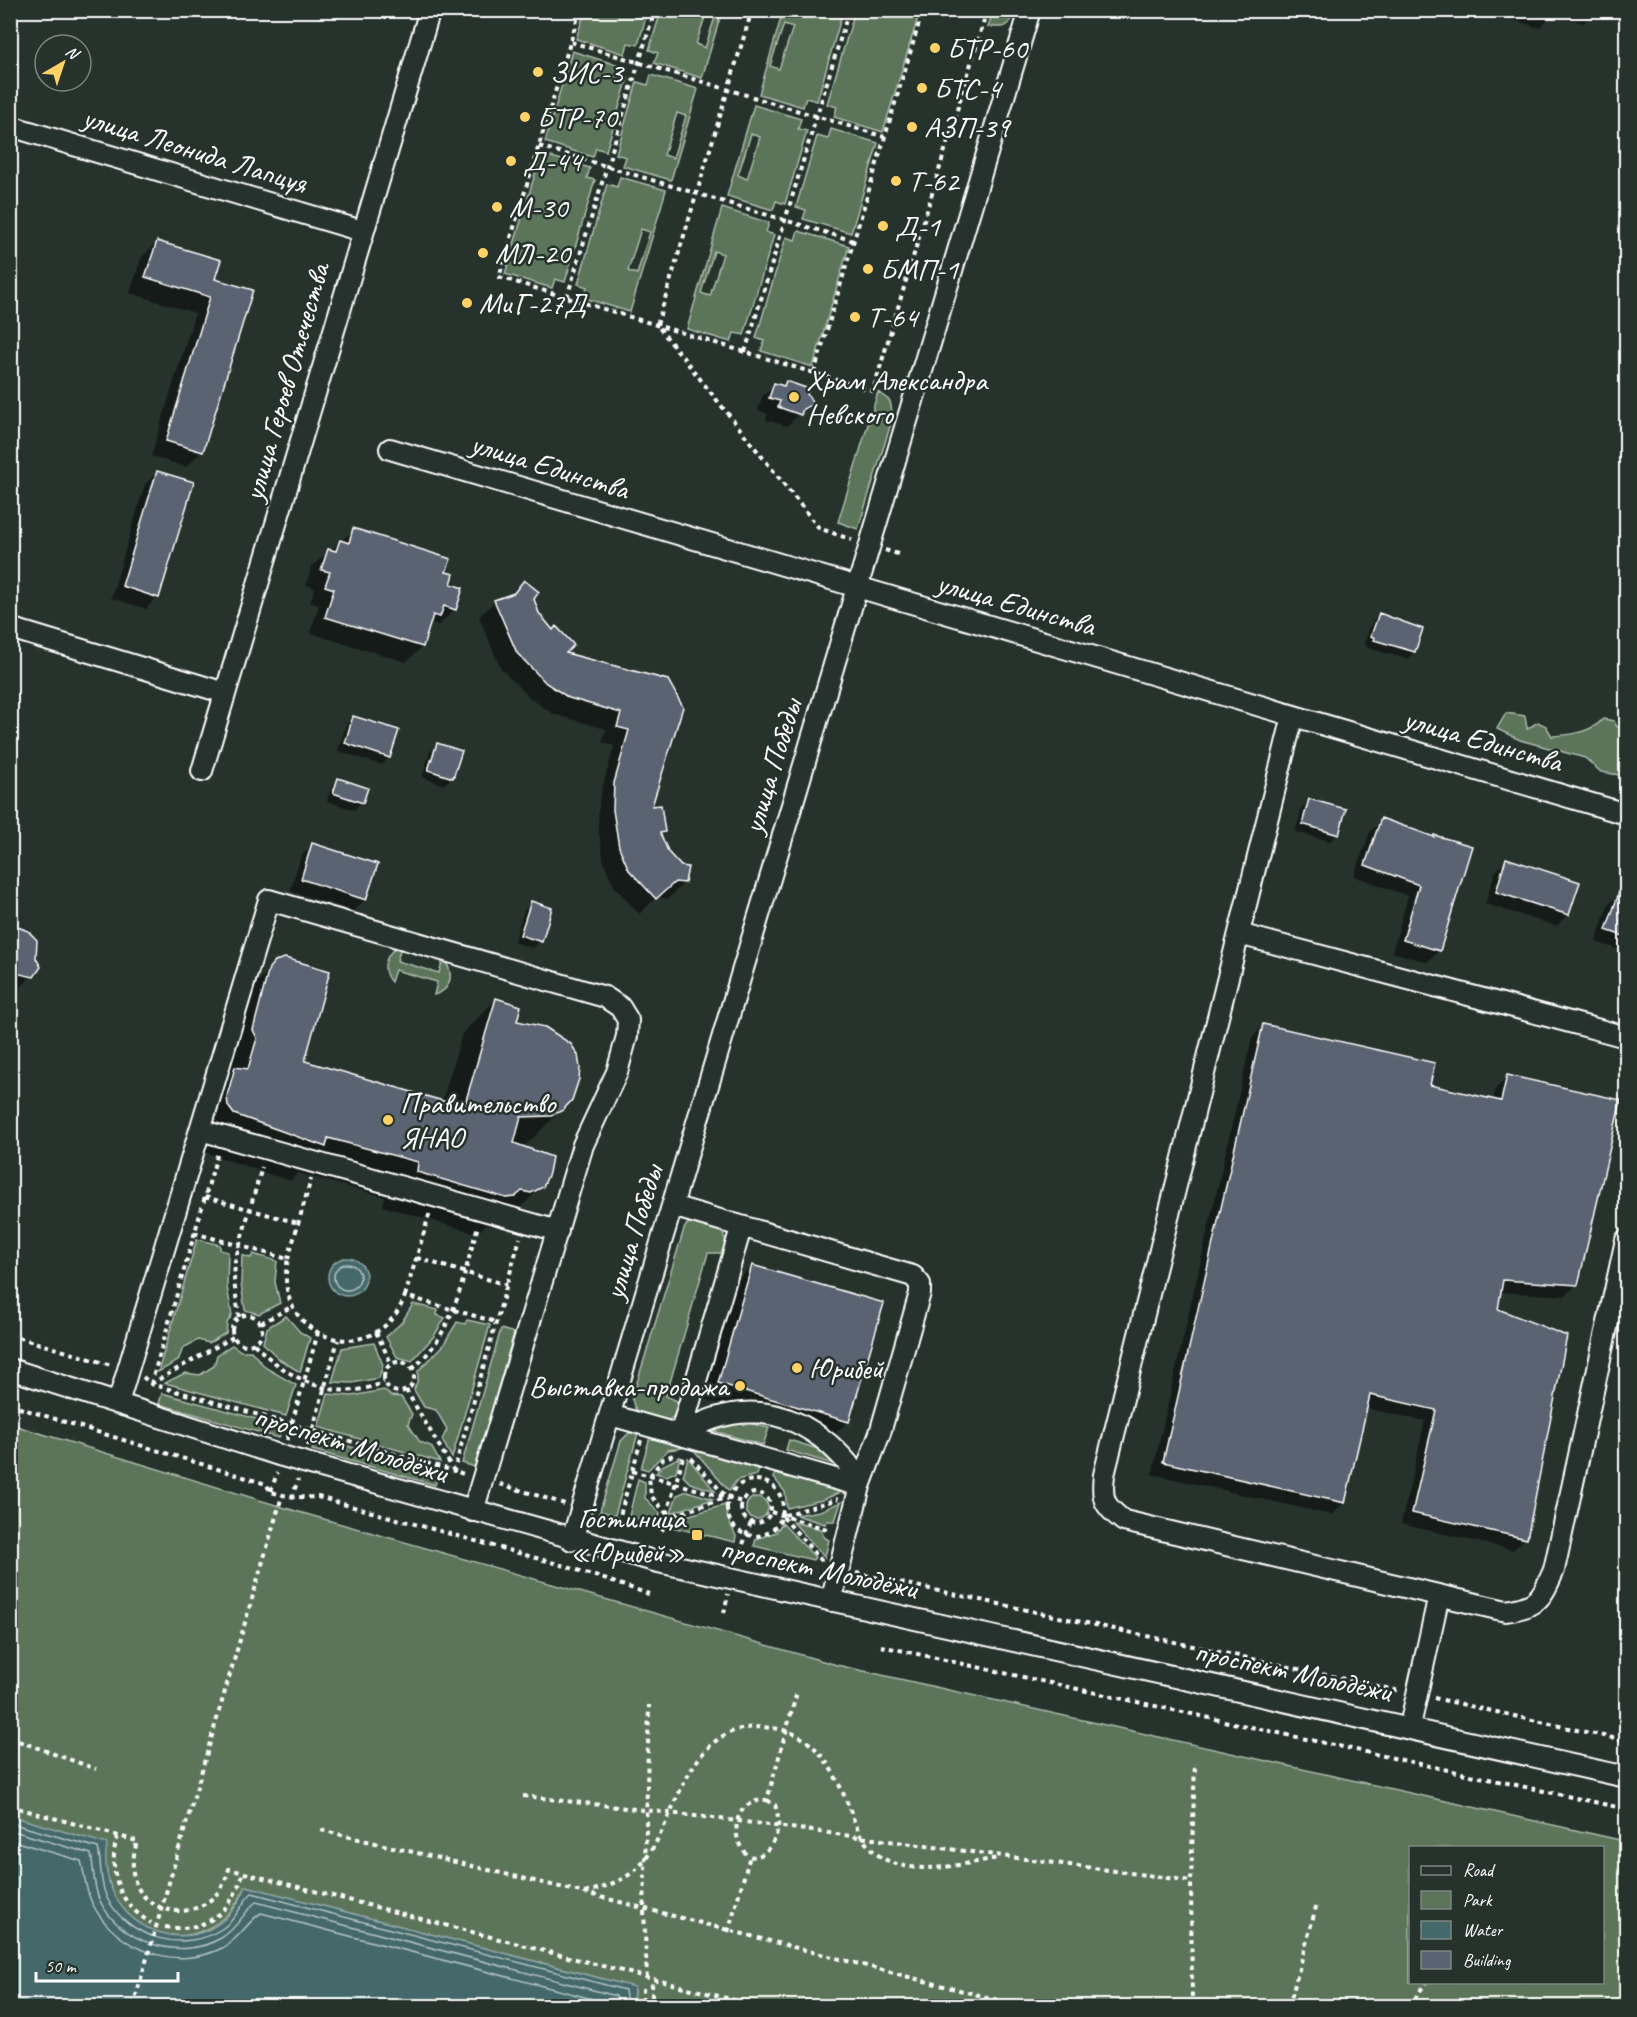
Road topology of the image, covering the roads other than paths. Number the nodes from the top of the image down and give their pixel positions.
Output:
1 (430, 10) edge
2 (1030, 10) edge
3 (10, 126) edge
4 (362, 231) junction
5 (390, 449) dead end
6 (856, 589) junction
7 (10, 628) edge
8 (225, 693) junction
9 (1293, 716) junction
10 (201, 771) dead end
11 (1626, 814) edge
12 (1239, 934) junction
13 (1626, 1037) edge
14 (200, 1130) junction
15 (672, 1206) junction
16 (741, 1228) junction
17 (558, 1231) junction
18 (1626, 1240) edge
19 (10, 1369) edge
20 (118, 1403) junction
21 (610, 1415) junction
22 (684, 1444) junction
23 (853, 1491) junction
24 (473, 1511) junction
25 (572, 1540) junction
26 (1439, 1595) junction
27 (831, 1601) junction
28 (1410, 1726) junction
29 (1626, 1777) edge

1 - 4 street, улица Героев Отечества
2 - 6 street, улица Победы
3 - 4 street, улица Леонида Лапцуя
4 - 8 street, улица Героев Отечества
5 - 6 street, улица Единства
6 - 9 street, улица Единства
6 - 15 street, улица Победы
7 - 8 street
8 - 10 street, улица Героев Отечества
9 - 11 street, улица Единства
9 - 12 street
12 - 13 street
12 - 26 street
14 - 17 street
14 - 17 street
14 - 20 street
15 - 16 street
15 - 21 street, улица Победы
16 - 22 street
16 - 23 street
17 - 24 street
18 - 26 street
19 - 20 street, проспект Молодёжи
20 - 24 street, проспект Молодёжи
21 - 22 street
21 - 25 street, улица Победы
22 - 23 street
22 - 23 street
23 - 27 street
24 - 25 street, проспект Молодёжи
25 - 27 street, проспект Молодёжи
26 - 28 street
27 - 28 street, проспект Молодёжи
28 - 29 street, проспект Молодёжи

